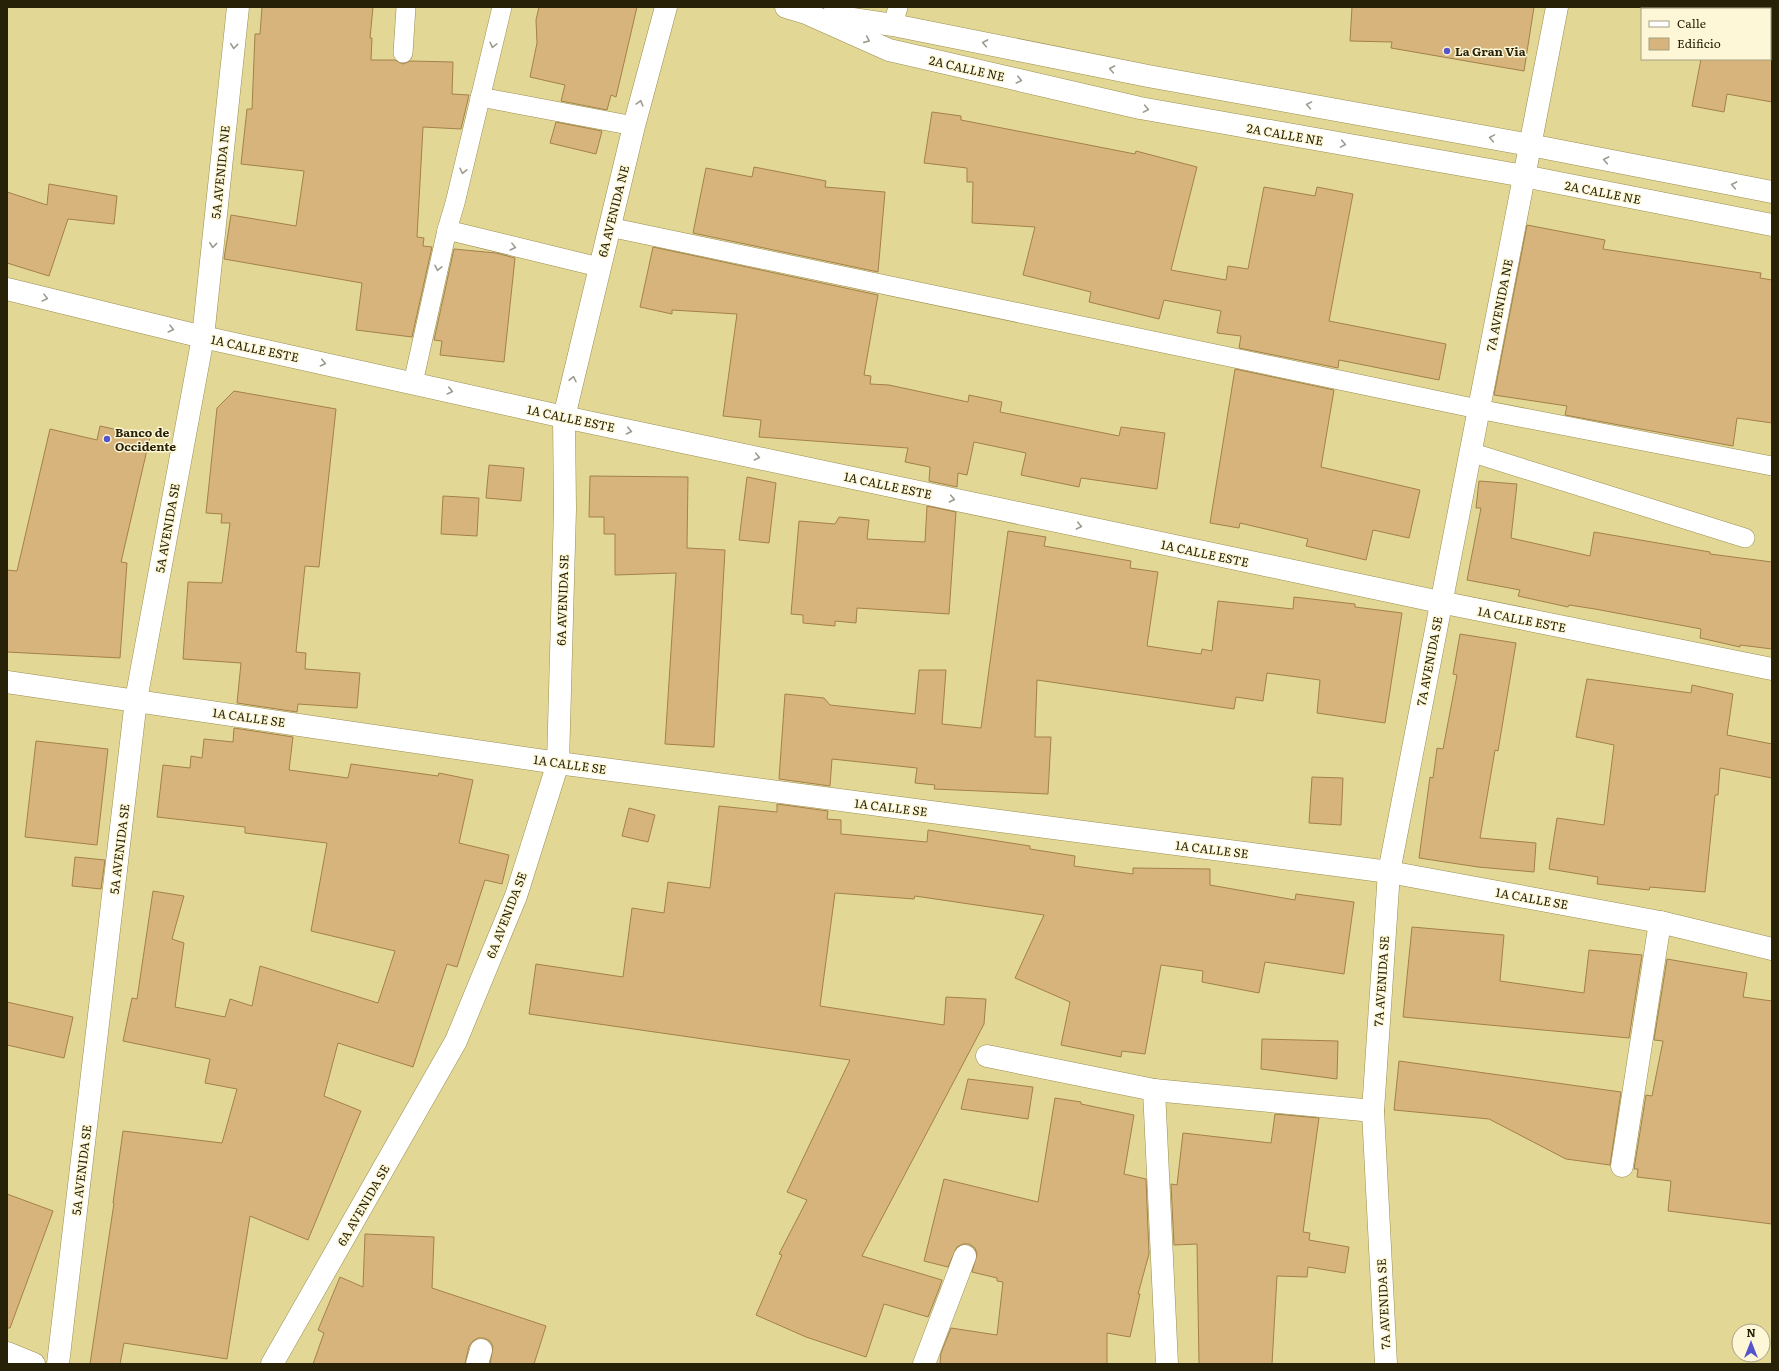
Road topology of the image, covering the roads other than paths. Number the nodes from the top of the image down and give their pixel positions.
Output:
1 (238, 7) edge
2 (406, 7) edge
3 (502, 7) edge
4 (666, 7) edge
5 (1557, 7) edge
6 (796, 10) edge
7 (896, 16) edge
8 (403, 53) dead end
9 (480, 97) junction
10 (634, 126) junction
11 (1530, 145) junction
12 (1524, 176) junction
13 (1772, 192) edge
14 (1772, 225) edge
15 (609, 227) junction
16 (447, 230) junction
17 (599, 267) junction
18 (7, 289) edge
19 (203, 337) junction
20 (414, 383) junction
21 (1478, 409) junction
22 (564, 417) junction
23 (1470, 452) junction
24 (1772, 466) edge
25 (1744, 538) dead end
26 (1440, 602) junction
27 (1772, 669) edge
28 (7, 682) edge
29 (136, 700) junction
30 (558, 763) junction
31 (1389, 872) junction
32 (1660, 922) junction
33 (1772, 949) edge
34 (987, 1056) dead end
35 (1154, 1090) junction
36 (1373, 1111) junction
37 (1622, 1166) dead end
38 (965, 1256) dead end
39 (7, 1354) edge
40 (34, 1364) edge
41 (58, 1364) edge
42 (272, 1364) edge
43 (924, 1364) edge
44 (1167, 1364) edge
45 (1386, 1364) edge

1 -> 19 street, 5A AVENIDA NE
2 - 8 lane
3 -> 9 lane
10 -> 4 street, 6A AVENIDA NE
5 - 11 street, 7A AVENIDA NE
6 - 7 street, 2A CALLE NE
6 -> 12 street, 2A CALLE NE
11 -> 7 street, 2A CALLE NE
9 - 10 lane
9 -> 16 lane
10 - 15 street, 6A AVENIDA NE
11 - 12 street, 7A AVENIDA NE
13 -> 11 street, 2A CALLE NE
12 - 14 street, 2A CALLE NE
12 - 21 street, 7A AVENIDA NE
15 - 17 street, 6A AVENIDA NE
15 - 21 lane
16 -> 17 lane
16 -> 20 lane
22 -> 17 street, 6A AVENIDA NE
18 -> 19 street, 1A CALLE ESTE
19 -> 20 street, 1A CALLE ESTE
19 - 29 street, 5A AVENIDA SE
20 -> 22 street, 1A CALLE ESTE
21 - 23 street, 7A AVENIDA NE
21 - 24 lane
22 -> 26 street, 1A CALLE ESTE
22 - 30 street, 6A AVENIDA SE
23 - 25 lane
23 - 26 street, 7A AVENIDA NE
26 - 27 street, 1A CALLE ESTE
26 - 31 street, 7A AVENIDA SE
28 - 29 street, 1A CALLE SE
29 - 30 street, 1A CALLE SE
29 - 41 street, 5A AVENIDA SE
30 - 31 street, 1A CALLE SE
30 - 42 street, 6A AVENIDA SE
31 - 32 street, 1A CALLE SE
31 - 36 street, 7A AVENIDA SE
32 - 33 street, 1A CALLE SE
32 - 37 street
34 - 35 street
35 - 36 street
35 - 44 street
36 - 45 street, 7A AVENIDA SE
38 - 43 street
39 - 40 street

